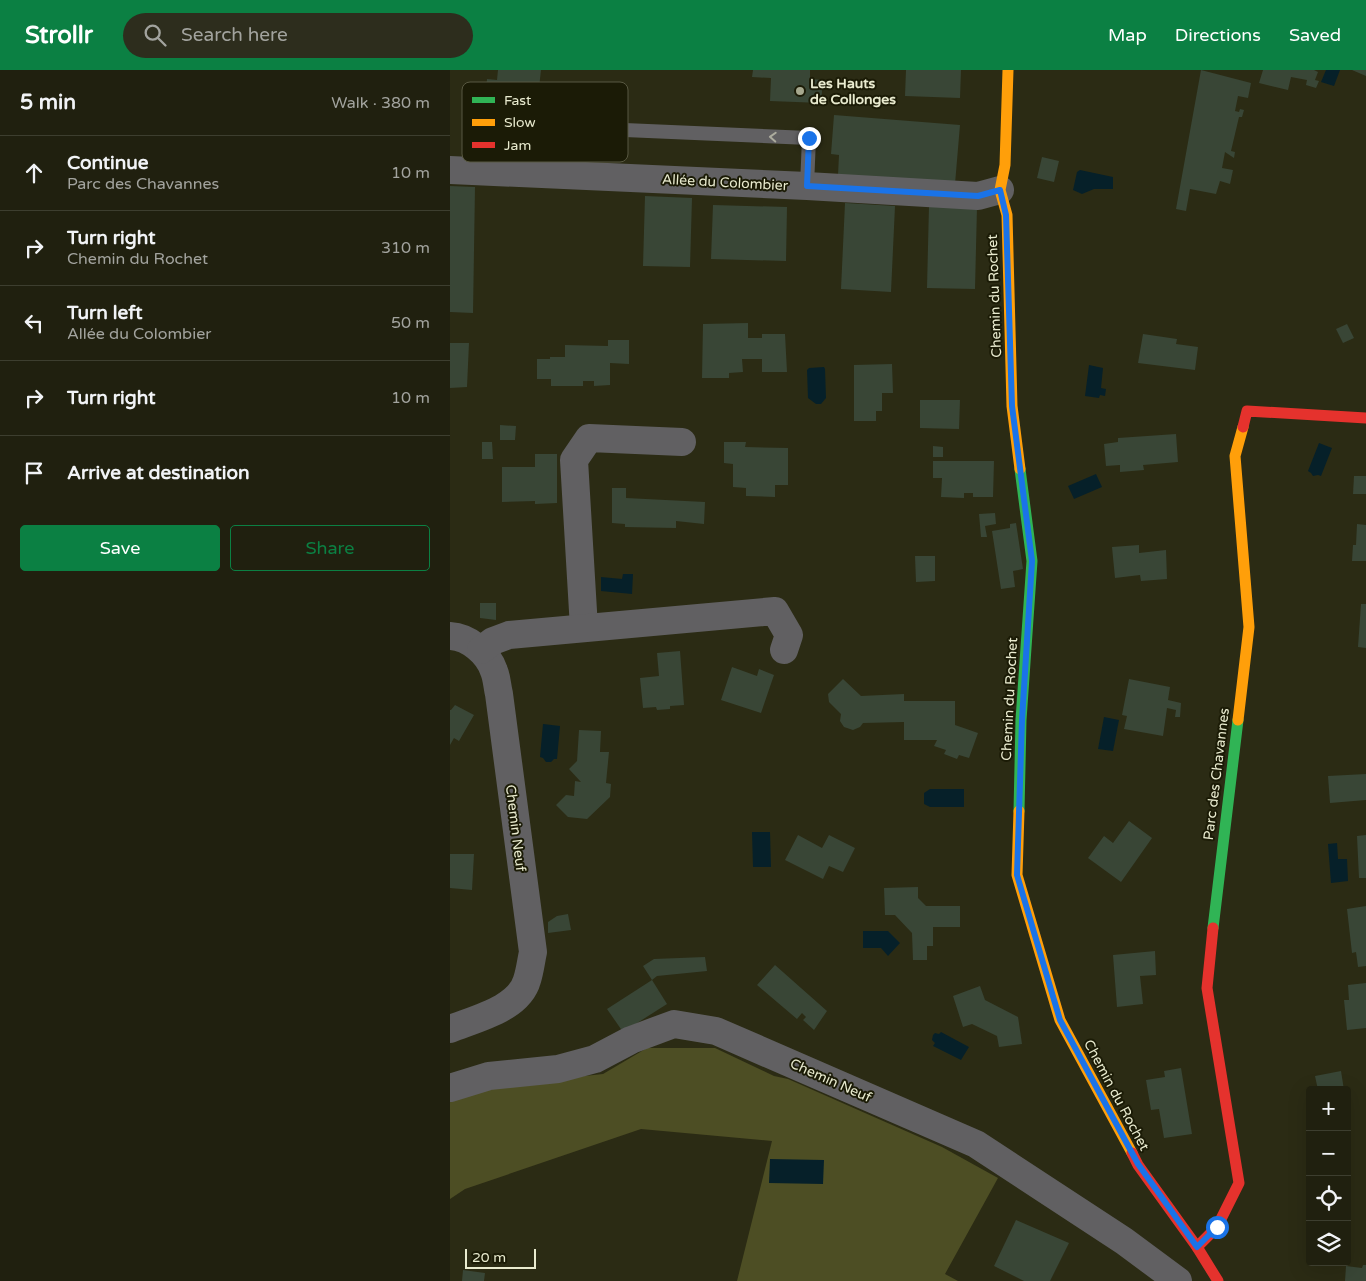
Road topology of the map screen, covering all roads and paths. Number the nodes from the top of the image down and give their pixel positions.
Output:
1 (1008, 70) edge
2 (628, 130) edge
3 (552, 162) edge
4 (450, 170) edge
5 (551, 174) junction
6 (807, 186) junction
7 (1000, 190) junction
8 (1366, 418) edge
9 (682, 442) dead end
10 (584, 628) junction
11 (450, 636) edge
12 (481, 650) junction
13 (784, 650) dead end
14 (450, 1029) edge
15 (450, 1088) edge
16 (1197, 1247) junction
17 (1178, 1281) edge
18 (1218, 1281) edge

1 - 7 street, Chemin du Rochet
6 -> 2 lane
3 -> 5 lane
4 - 5 street, Allée du Colombier
5 - 6 street, Allée du Colombier
6 - 7 street, Allée du Colombier
7 - 16 street, Chemin du Rochet
8 - 16 street, Parc des Chavannes
9 - 10 street
10 - 12 street
10 - 13 street
11 - 12 street, Chemin Neuf
12 - 14 street, Chemin Neuf
15 - 17 street, Chemin Neuf
16 - 18 street, Chemin du Rochet

